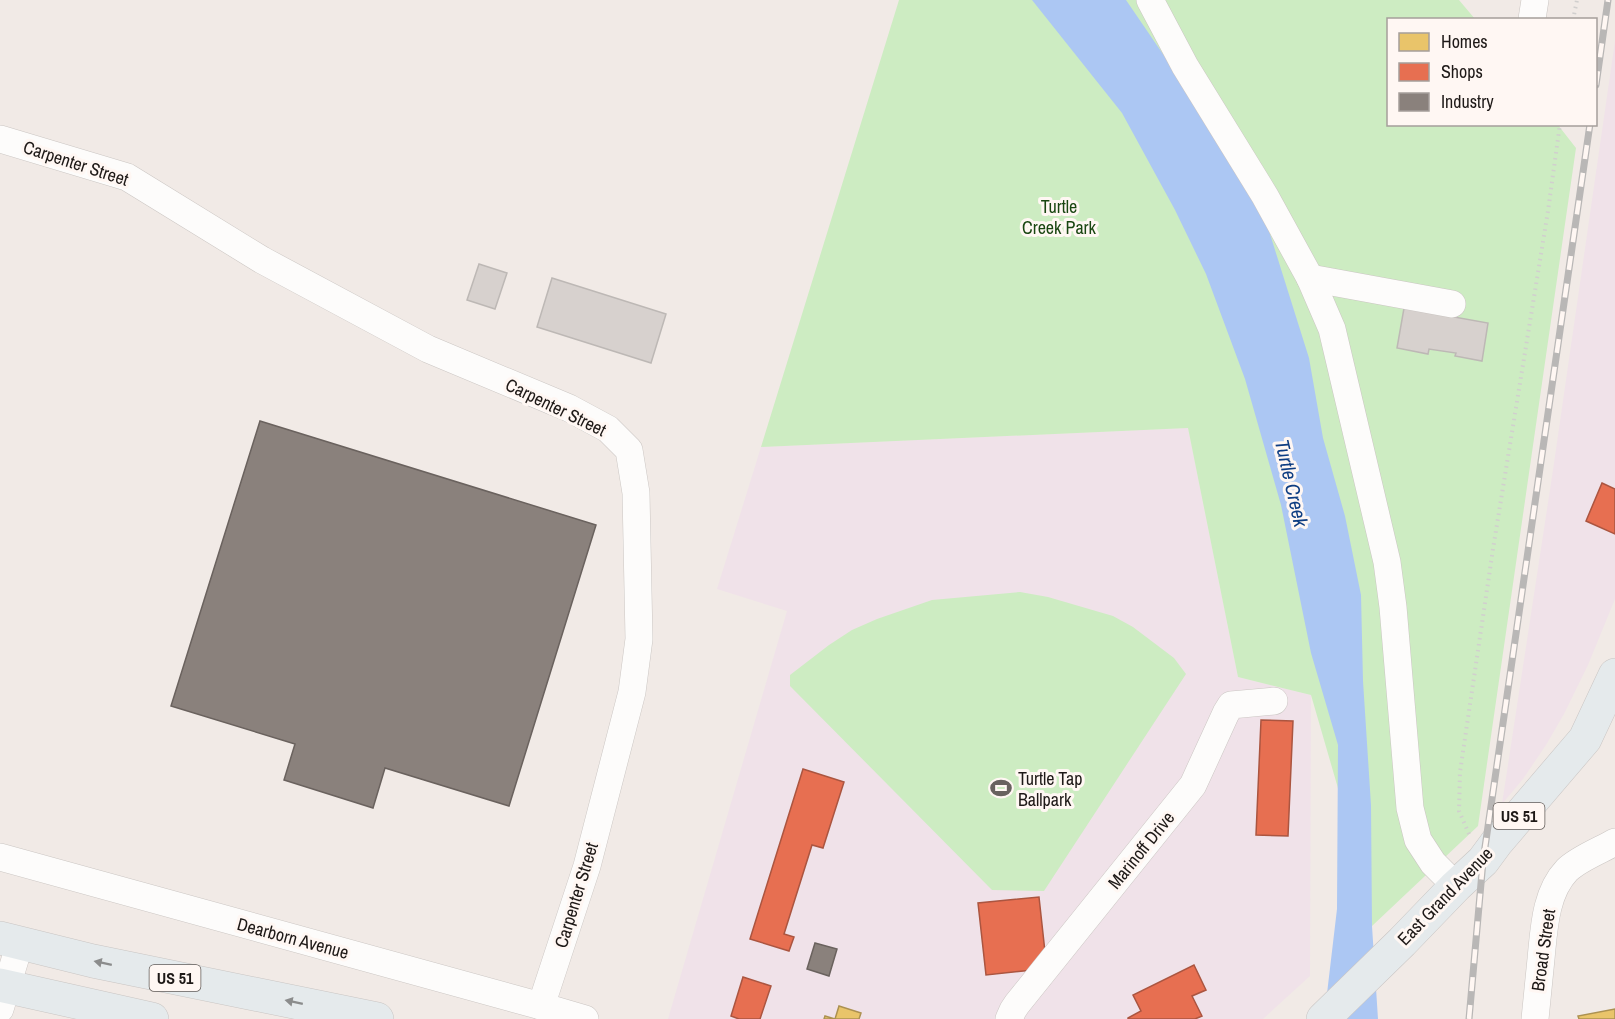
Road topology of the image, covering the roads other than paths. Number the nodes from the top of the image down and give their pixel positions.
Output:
1 (1150, 0) edge
2 (0, 139) edge
3 (1310, 278) junction
4 (1452, 304) dead end
5 (1615, 675) edge
6 (1274, 701) dead end
7 (1615, 843) edge
8 (0, 857) edge
9 (1456, 886) junction
10 (10, 940) edge
11 (2, 994) edge
12 (542, 1006) junction
13 (364, 1016) edge
14 (152, 1019) edge
15 (585, 1019) edge
16 (1009, 1019) edge
17 (1323, 1019) edge
18 (1535, 1019) edge

1 - 3 street
2 - 12 street, Carpenter Street
3 - 4 street
3 - 9 street
5 - 9 main road, East Grand Avenue / US 51
6 - 16 street, Marinoff Drive
7 - 18 street, Broad Street
8 - 12 street, Dearborn Avenue
9 - 17 main road, East Grand Avenue / US 51
10 - 11 street
13 -> 10 main road, US 51
11 - 14 main road, US 51
12 - 15 street, Dearborn Avenue

